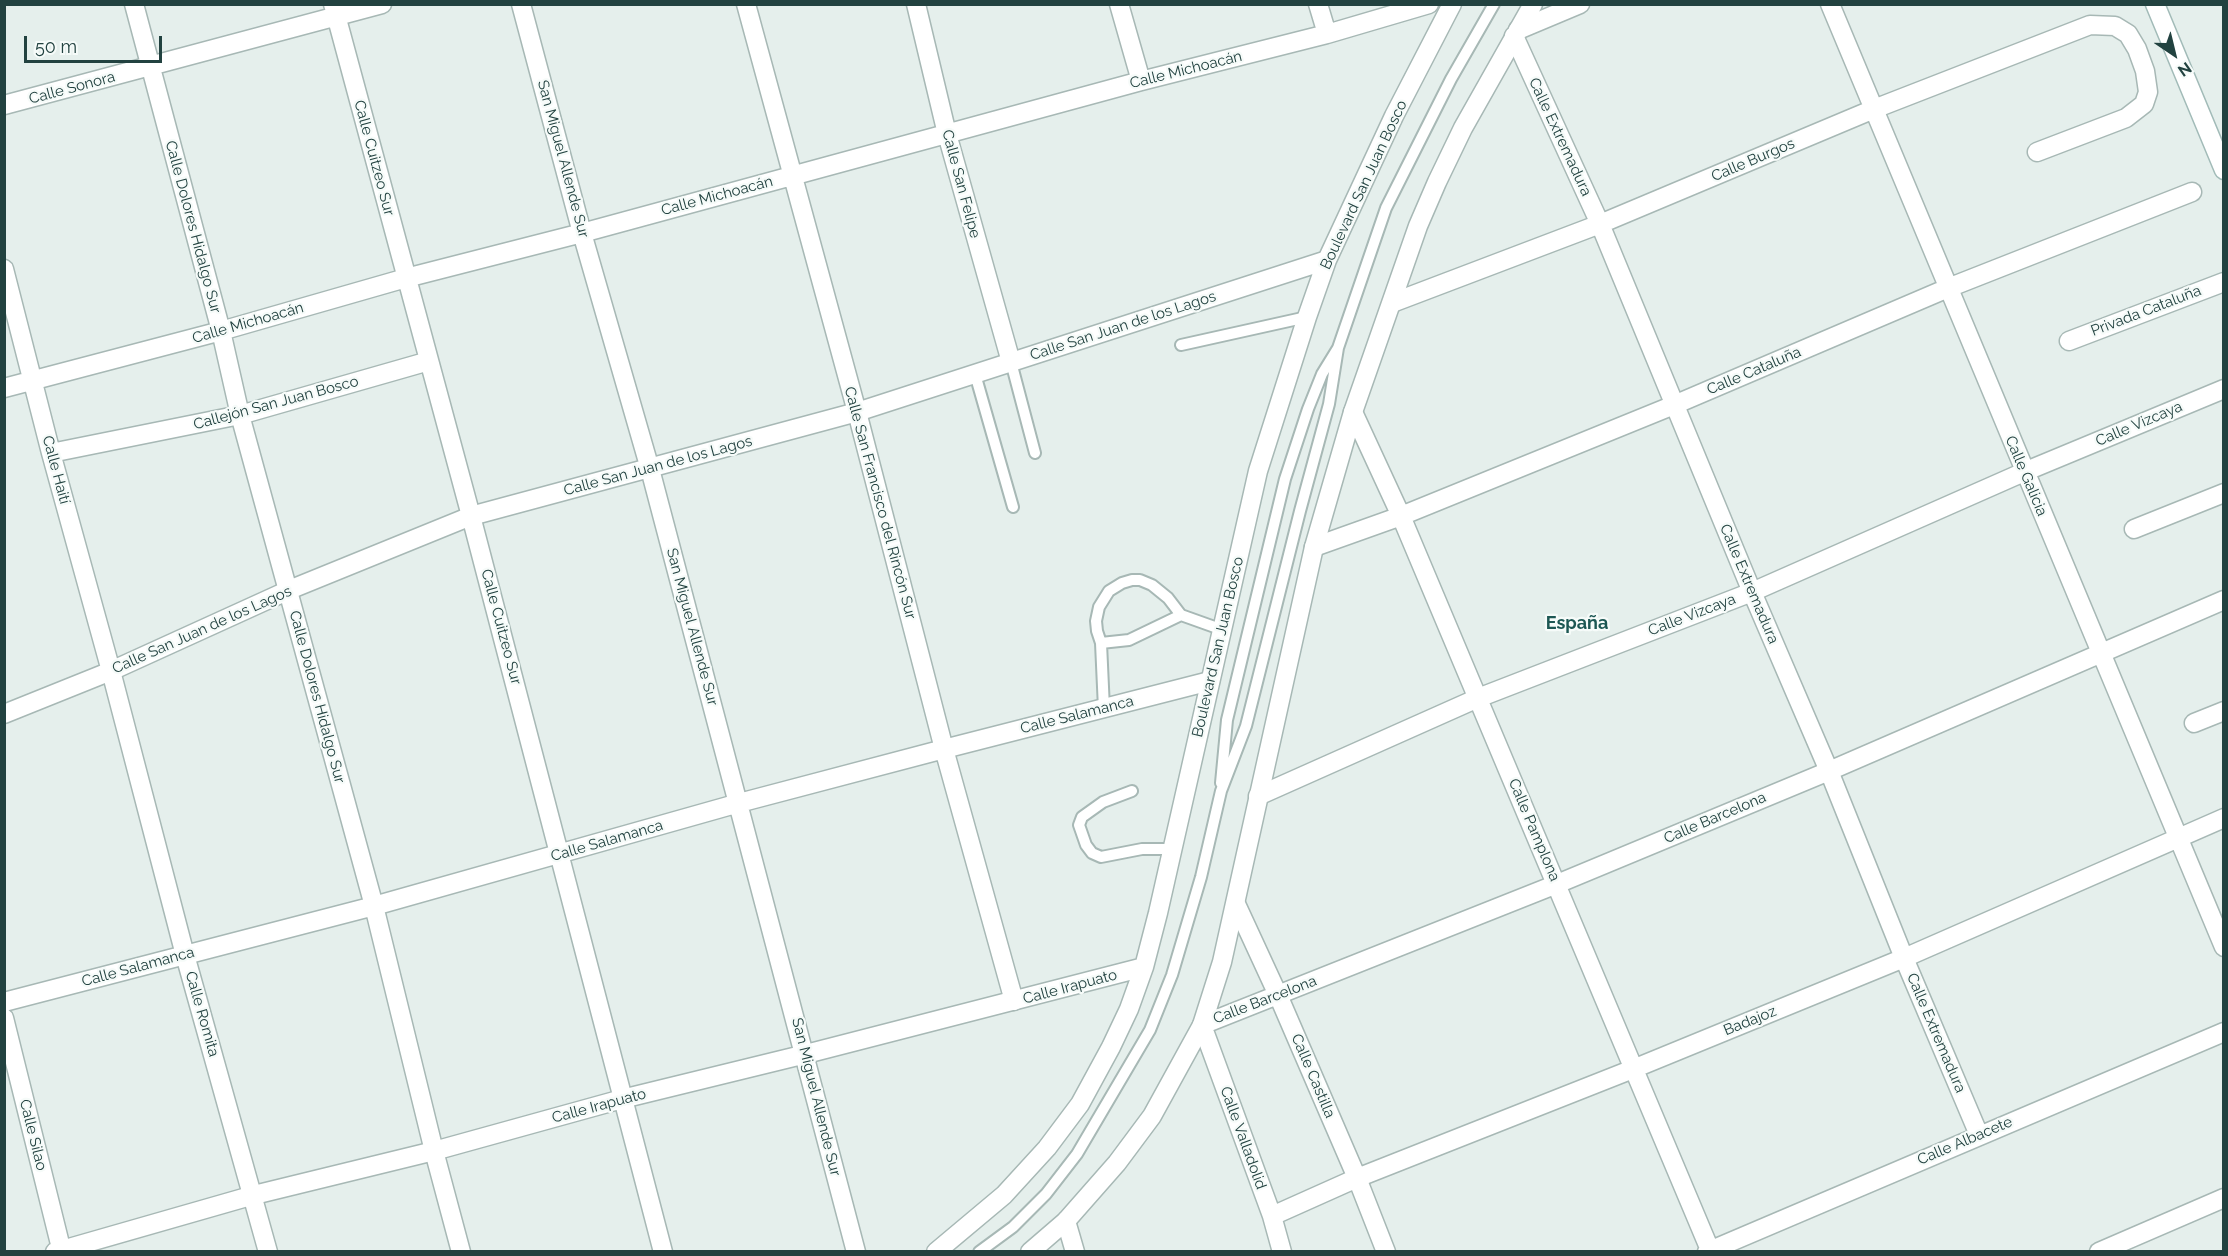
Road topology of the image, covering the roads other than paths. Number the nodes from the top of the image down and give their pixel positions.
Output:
1 (134, 4) edge
2 (382, 4) edge
3 (521, 4) edge
4 (746, 4) edge
5 (916, 4) edge
6 (1119, 4) edge
7 (1318, 4) edge
8 (1429, 4) edge
9 (1452, 4) edge
10 (1494, 4) edge
11 (1533, 4) edge
12 (1580, 4) edge
13 (1830, 4) edge
14 (2155, 4) edge
15 (334, 10) edge
16 (1516, 33) junction
17 (1327, 34) junction
18 (151, 67) junction
19 (1141, 81) junction
20 (4, 105) edge
21 (1874, 109) junction
22 (947, 134) junction
23 (2037, 152) dead end
24 (2223, 170) edge
25 (792, 176) junction
26 (2192, 192) dead end
27 (1600, 224) junction
28 (582, 233) junction
29 (1327, 260) junction
30 (4, 269) edge
31 (406, 278) junction
32 (2223, 282) edge
33 (1948, 288) junction
34 (1392, 303) junction
35 (1307, 317) junction
36 (221, 331) junction
37 (2069, 341) dead end
38 (1182, 345) dead end
39 (1338, 348) junction
40 (429, 361) junction
41 (1011, 362) junction
42 (975, 374) junction
43 (33, 380) junction
44 (4, 388) edge
45 (2223, 389) edge
46 (1674, 405) junction
47 (857, 412) junction
48 (1353, 412) junction
49 (240, 415) junction
50 (51, 453) junction
51 (1035, 453) dead end
52 (650, 469) junction
53 (2024, 472) junction
54 (2223, 493) edge
55 (1013, 507) dead end
56 (471, 516) junction
57 (1401, 516) junction
58 (2134, 529) dead end
59 (1314, 547) junction
60 (289, 590) junction
61 (1752, 592) junction
62 (2223, 600) edge
63 (1181, 615) junction
64 (1223, 630) junction
65 (1101, 643) junction
66 (2100, 652) junction
67 (111, 671) junction
68 (1210, 681) junction
69 (1478, 698) junction
70 (1104, 708) junction
71 (2223, 711) edge
72 (4, 714) edge
73 (2194, 723) dead end
74 (944, 749) junction
75 (1829, 771) junction
76 (1132, 791) dead end
77 (1221, 791) junction
78 (1258, 796) junction
79 (739, 803) junction
80 (2223, 818) edge
81 (2177, 838) junction
82 (1172, 849) junction
83 (560, 855) junction
84 (1557, 884) junction
85 (1236, 904) junction
86 (374, 906) junction
87 (2219, 925) edge
88 (2223, 947) edge
89 (186, 955) junction
90 (1904, 958) junction
91 (1144, 967) junction
92 (1278, 995) junction
93 (1014, 1001) junction
94 (4, 1002) edge
95 (4, 1018) edge
96 (1202, 1025) junction
97 (2223, 1032) edge
98 (806, 1054) junction
99 (1633, 1069) junction
100 (622, 1099) junction
101 (1979, 1135) junction
102 (434, 1151) junction
103 (1357, 1178) junction
104 (254, 1195) junction
105 (2223, 1198) edge
106 (1272, 1216) junction
107 (1066, 1221) junction
108 (60, 1251) edge
109 (268, 1251) edge
110 (461, 1251) edge
111 (663, 1251) edge
112 (856, 1251) edge
113 (936, 1251) edge
114 (979, 1251) edge
115 (1030, 1251) edge
116 (1075, 1251) edge
117 (1282, 1251) edge
118 (1386, 1251) edge
119 (1708, 1251) edge
120 (2099, 1251) edge

1 - 18 street, Calle Dolores Hidalgo Sur
2 - 15 street, Calle Sonora
3 - 28 street, San Miguel Allende Sur
4 - 25 street, Calle San Francisco del Rincón Sur
5 - 22 street, Calle San Felipe
6 - 19 street
7 - 17 street
8 - 17 street, Calle Michoacán
9 - 29 street, Boulevard San Juan Bosco
10 - 39 lane
11 - 16 street
12 - 16 street
13 - 21 street, Calle Galicia
14 - 24 street
15 - 18 street, Calle Sonora
15 - 31 street, Calle Cuitzeo Sur
16 - 27 street, Calle Extremadura
16 - 34 street
17 - 19 street, Calle Michoacán
18 - 20 street, Calle Sonora
18 - 36 street, Calle Dolores Hidalgo Sur
19 - 22 street, Calle Michoacán
21 - 23 street, Calle Burgos
21 - 27 street, Calle Burgos
21 - 33 street, Calle Galicia
22 - 25 street, Calle Michoacán
22 - 41 street, Calle San Felipe
25 - 28 street, Calle Michoacán
25 - 47 street, Calle San Francisco del Rincón Sur
26 - 33 street, Calle Cataluña
27 - 34 street, Calle Burgos
27 - 46 street, Calle Extremadura
28 - 31 street, Calle Michoacán
28 - 52 street, San Miguel Allende Sur
29 - 35 street, Boulevard San Juan Bosco
29 - 41 street, Calle San Juan de los Lagos
30 - 43 street, Calle Haití
31 - 36 street, Calle Michoacán
31 - 40 street, Calle Cuitzeo Sur
32 - 37 street, Privada Cataluña
33 - 46 street, Calle Cataluña
33 - 53 street, Calle Galicia
34 - 48 street
35 - 38 lane
35 - 64 street, Boulevard San Juan Bosco
36 - 43 street, Calle Michoacán
36 - 49 street, Calle Dolores Hidalgo Sur
39 - 77 lane
39 - 77 lane
40 - 49 street, Callejón San Juan Bosco
40 - 56 street, Calle Cuitzeo Sur
41 - 42 street, Calle San Juan de los Lagos
41 - 51 lane
42 - 47 street, Calle San Juan de los Lagos
42 - 55 lane
43 - 44 street, Calle Michoacán
43 - 50 street, Calle Haití
45 - 53 street, Calle Vizcaya
46 - 57 street, Calle Cataluña
46 - 61 street, Calle Extremadura
47 - 52 street, Calle San Juan de los Lagos
47 - 74 street, Calle San Francisco del Rincón Sur
48 - 57 street, Calle Pamplona
48 - 59 street
49 - 50 street, Callejón San Juan Bosco
49 - 60 street, Calle Dolores Hidalgo Sur
50 - 67 street, Calle Haití
52 - 56 street, Calle San Juan de los Lagos
52 - 79 street, San Miguel Allende Sur
53 - 61 street, Calle Vizcaya
53 - 66 street, Calle Galicia
54 - 58 street
56 - 60 street, Calle San Juan de los Lagos
56 - 83 street, Calle Cuitzeo Sur
57 - 59 street, Calle Cataluña
57 - 69 street, Calle Pamplona
59 - 78 street
60 - 67 street, Calle San Juan de los Lagos
60 - 86 street, Calle Dolores Hidalgo Sur
61 - 69 street, Calle Vizcaya
61 - 75 street, Calle Extremadura
62 - 66 street, Calle Barcelona
63 - 64 lane
63 - 65 lane
63 - 65 lane
64 - 68 street, Boulevard San Juan Bosco
65 - 70 lane
66 - 75 street, Calle Barcelona
66 - 81 street, Calle Galicia
67 - 72 street, Calle San Juan de los Lagos
67 - 89 street, Calle Romita
68 - 70 street, Calle Salamanca
68 - 82 street, Boulevard San Juan Bosco
69 - 78 street, Calle Vizcaya
69 - 84 street, Calle Pamplona
70 - 74 street, Calle Salamanca
71 - 73 street
74 - 79 street, Calle Salamanca
74 - 93 street, Calle San Francisco del Rincón Sur
75 - 84 street, Calle Barcelona
75 - 90 street, Calle Extremadura
76 - 82 lane
77 - 114 lane
78 - 85 street
79 - 83 street, Calle Salamanca
79 - 98 street, San Miguel Allende Sur
80 - 81 street, Badajoz
81 - 87 street, Calle Galicia
81 - 90 street, Badajoz
82 - 91 street, Boulevard San Juan Bosco
83 - 86 street, Calle Salamanca
83 - 100 street, Calle Cuitzeo Sur
84 - 92 street, Calle Barcelona
84 - 99 street, Calle Pamplona
85 - 92 street, Calle Castilla
85 - 96 street
86 - 89 street, Calle Salamanca
86 - 102 street, Calle Dolores Hidalgo Sur
87 - 88 street, Calle Galicia
89 - 94 street, Calle Salamanca
89 - 104 street, Calle Romita
90 - 99 street, Badajoz
90 - 101 street, Calle Extremadura
91 - 93 street, Calle Irapuato
91 - 113 street, Boulevard San Juan Bosco
92 - 96 street, Calle Barcelona
92 - 103 street, Calle Castilla
93 - 98 street, Calle Irapuato
95 - 108 street, Calle Silao
96 - 106 street, Calle Valladolid
96 - 107 street
97 - 101 street, Calle Albacete
98 - 100 street, Calle Irapuato
98 - 112 street, San Miguel Allende Sur
99 - 103 street, Badajoz
99 - 119 street, Calle Pamplona
100 - 102 street, Calle Irapuato
100 - 111 street, Calle Cuitzeo Sur
101 - 119 street, Calle Albacete
102 - 104 street, Calle Irapuato
102 - 110 street, Calle Dolores Hidalgo Sur
103 - 106 street, Badajoz
103 - 118 street, Calle Castilla
104 - 108 street, Calle Irapuato
104 - 109 street, Calle Romita
105 - 120 street
106 - 117 street, Calle Valladolid
107 - 115 street
107 - 116 street

